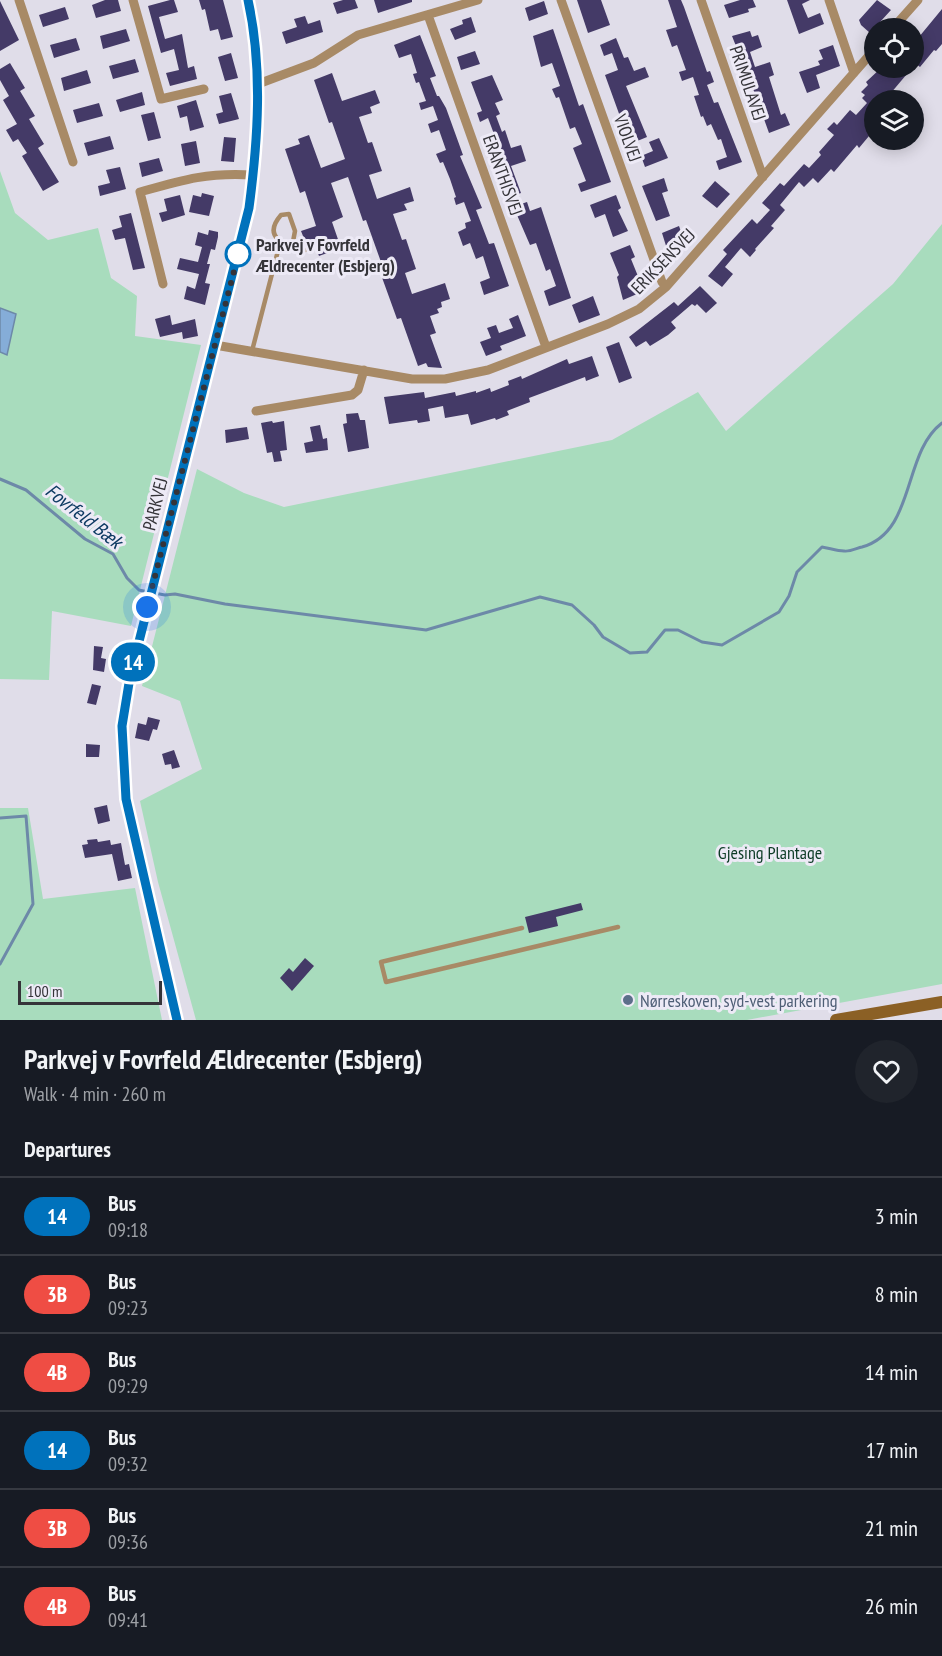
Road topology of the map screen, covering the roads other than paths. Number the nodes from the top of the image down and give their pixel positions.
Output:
1 (19, 0) edge
2 (133, 0) edge
3 (248, 0) edge
4 (478, 0) edge
5 (561, 0) edge
6 (701, 0) edge
7 (829, 0) edge
8 (918, 0) edge
9 (428, 15) junction
10 (902, 18) edge
11 (864, 62) edge
12 (854, 73) junction
13 (258, 84) junction
14 (204, 89) dead end
15 (73, 162) dead end
16 (253, 175) junction
17 (763, 177) junction
18 (280, 243) junction
19 (292, 247) junction
20 (305, 250) dead end
21 (163, 284) dead end
22 (666, 287) junction
23 (215, 345) junction
24 (546, 347) junction
25 (252, 351) junction
26 (364, 370) junction
27 (256, 411) dead end
28 (522, 927) dead end
29 (618, 927) dead end
30 (942, 1002) edge
31 (177, 1020) edge
32 (836, 1020) edge

1 - 15 street
2 - 14 street
3 - 13 street, PARKVEJ
4 - 9 street
5 - 22 street, VIOLVEJ
6 - 17 street, PRIMULAVEJ
7 - 12 street
8 - 10 street
9 - 13 street
9 - 24 street, ERANTHISVEJ
11 - 12 street, ERIKSENSVEJ
12 - 17 street, ERIKSENSVEJ
13 - 16 street, PARKVEJ
16 - 21 street
16 - 23 street, PARKVEJ
17 - 22 street, ERIKSENSVEJ
18 - 19 lane
18 - 19 lane
18 - 25 lane
19 - 20 lane
22 - 24 street, ERIKSENSVEJ
23 - 25 street, ERIKSENSVEJ
23 - 31 street, PARKVEJ
24 - 26 street, ERIKSENSVEJ
25 - 26 street, ERIKSENSVEJ
26 - 27 street
28 - 29 lane
30 - 32 street

